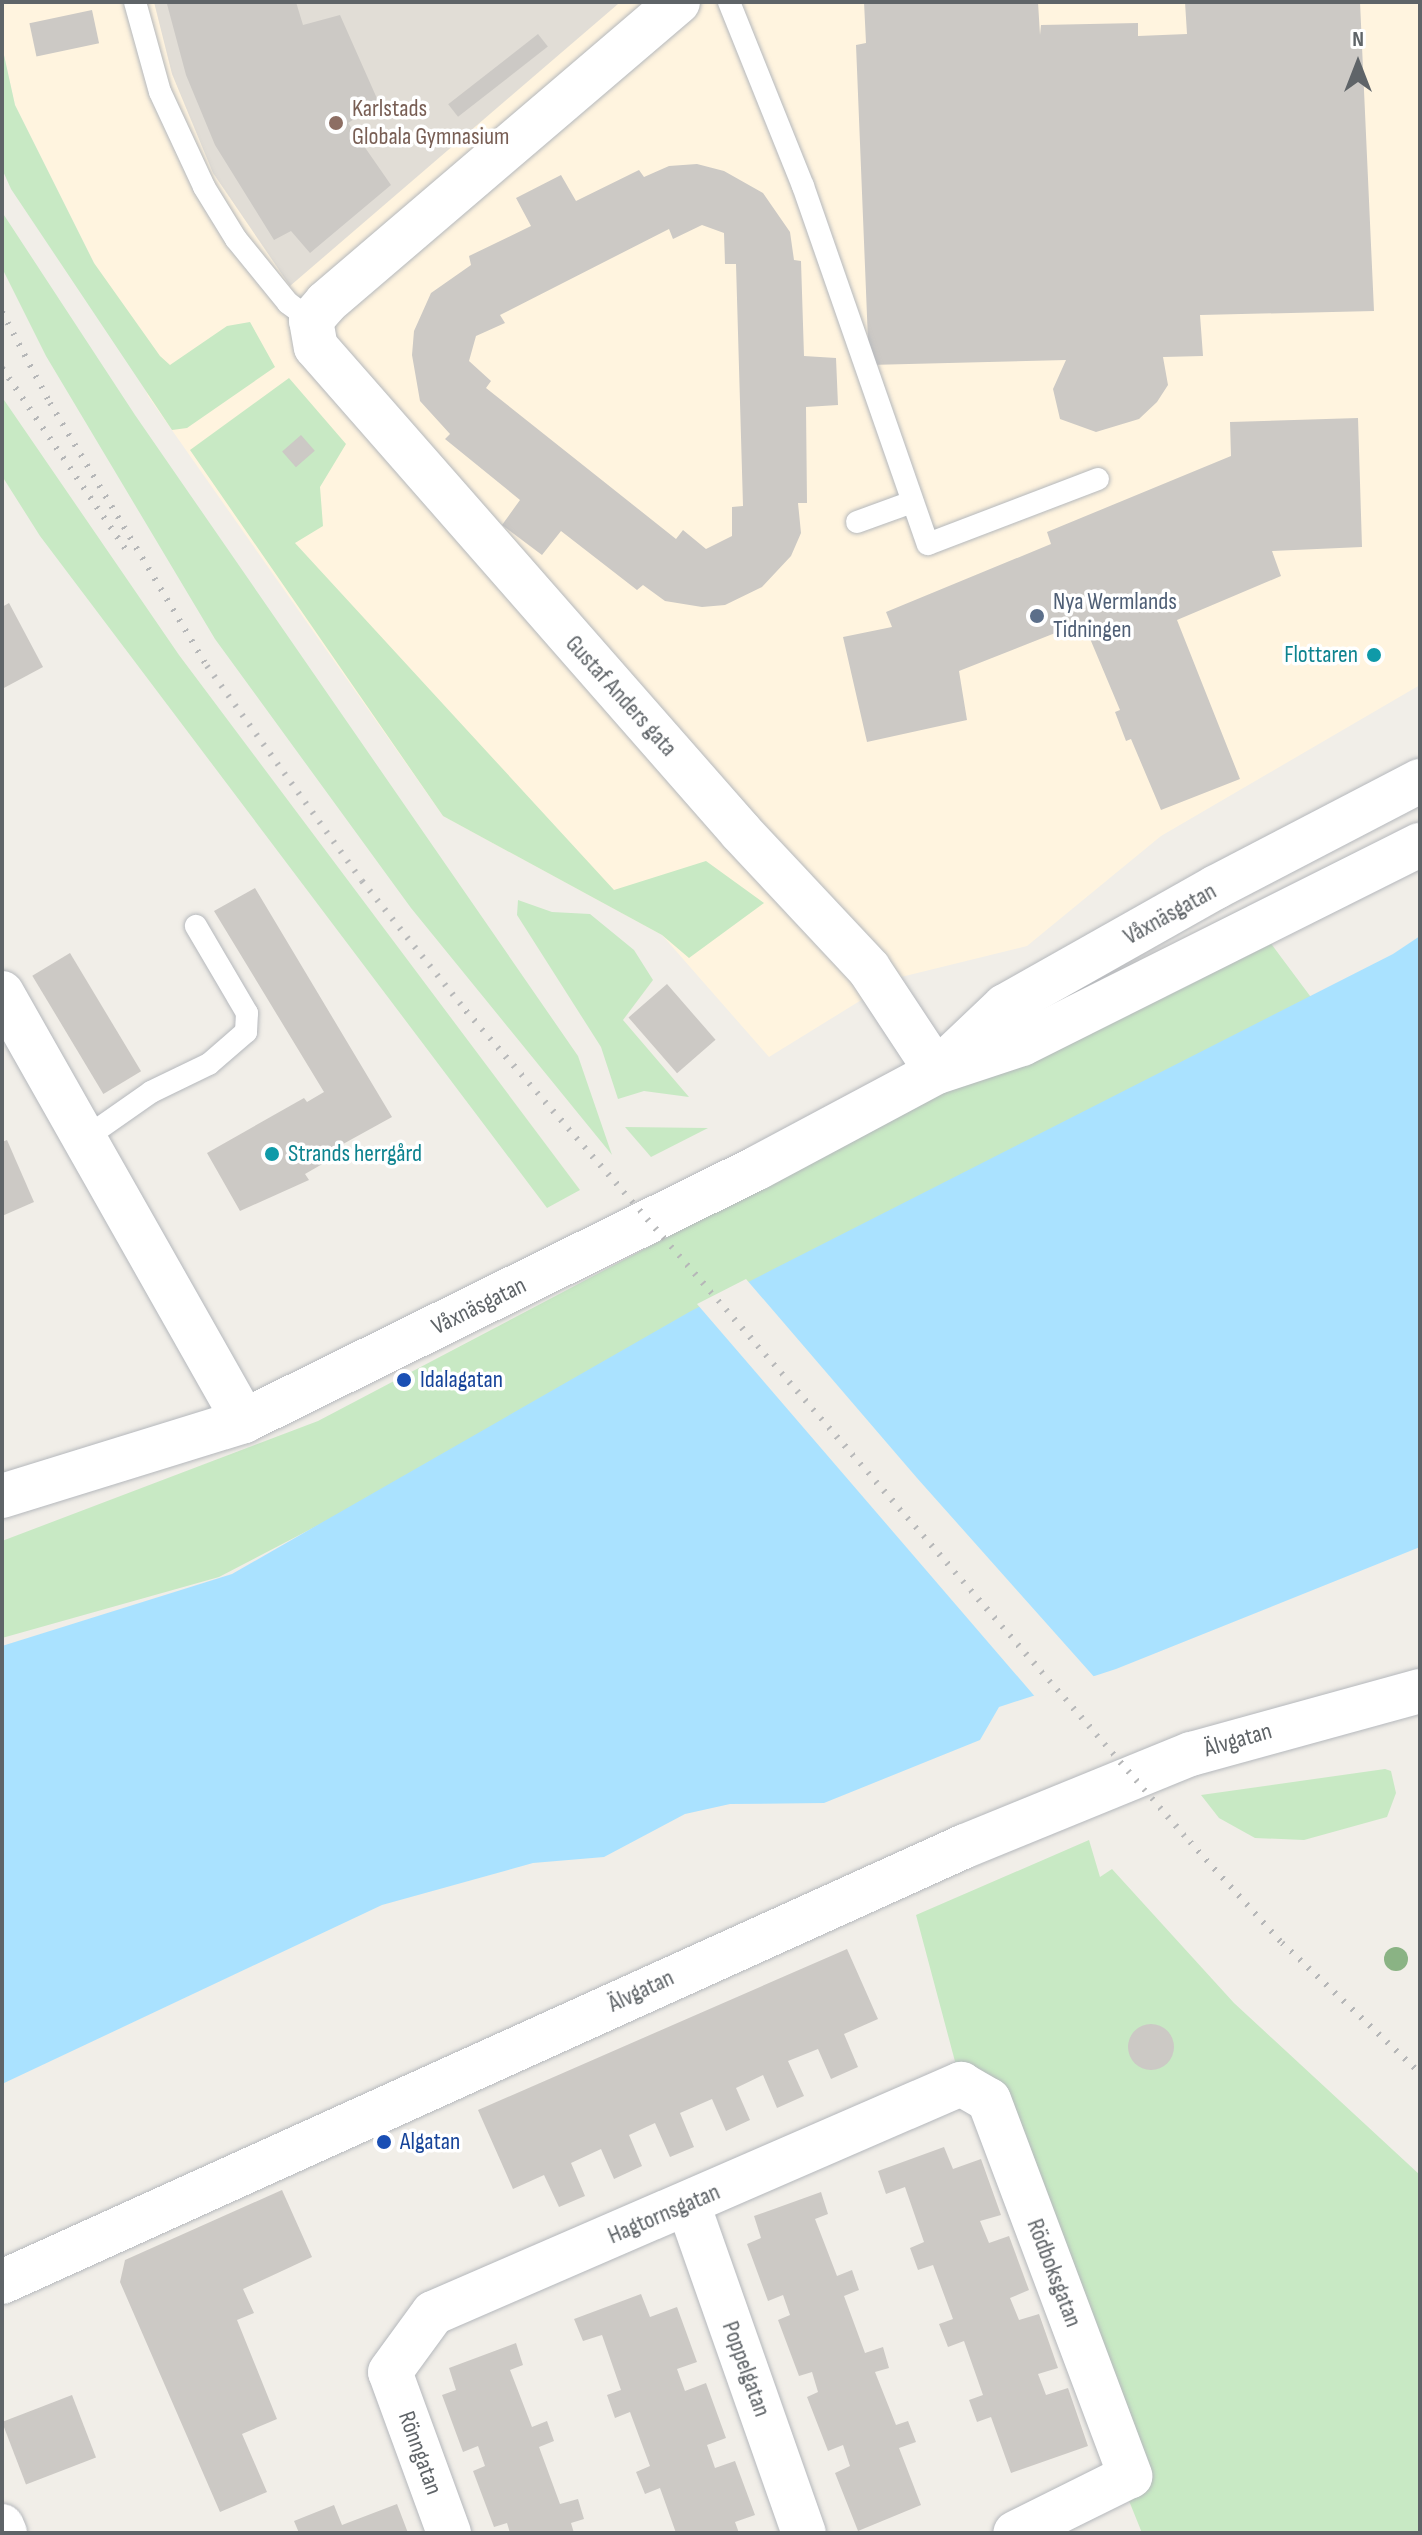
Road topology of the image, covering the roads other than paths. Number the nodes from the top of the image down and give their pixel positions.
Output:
1 (135, 2) edge
2 (678, 2) edge
3 (729, 2) edge
4 (311, 320) junction
5 (1098, 479) dead end
6 (912, 502) junction
7 (857, 522) dead end
8 (1420, 781) edge
9 (1420, 845) edge
10 (196, 926) dead end
11 (2, 993) edge
12 (937, 1072) junction
13 (84, 1139) junction
14 (244, 1421) junction
15 (2, 1496) edge
16 (1420, 1691) edge
17 (1420, 1723) edge
18 (1290, 1725) junction
19 (961, 2084) joint
20 (688, 2204) junction
21 (2, 2282) edge
22 (390, 2372) joint
23 (2, 2526) edge
24 (5, 2533) edge
25 (449, 2533) edge
26 (804, 2533) edge
27 (1015, 2533) edge

1 - 4 lane, Gustaf Anders gata
2 - 4 street
3 - 6 lane
4 - 12 street, Gustaf Anders gata
5 - 6 lane
6 - 7 lane
8 - 12 street, Våxnäsgatan
9 - 12 street, Våxnäsgatan
10 - 13 lane
11 - 13 street
12 - 14 street, Våxnäsgatan
13 - 14 street
14 - 15 street, Våxnäsgatan
16 - 18 street, Älvgatan
17 - 18 street, Älvgatan
18 - 21 street, Älvgatan
19 - 20 street, Hagtornsgatan
19 - 27 street, Rödboksgatan
20 - 22 street, Hagtornsgatan
20 - 26 street, Poppelgatan
22 - 25 street, Rönngatan
23 - 24 street

